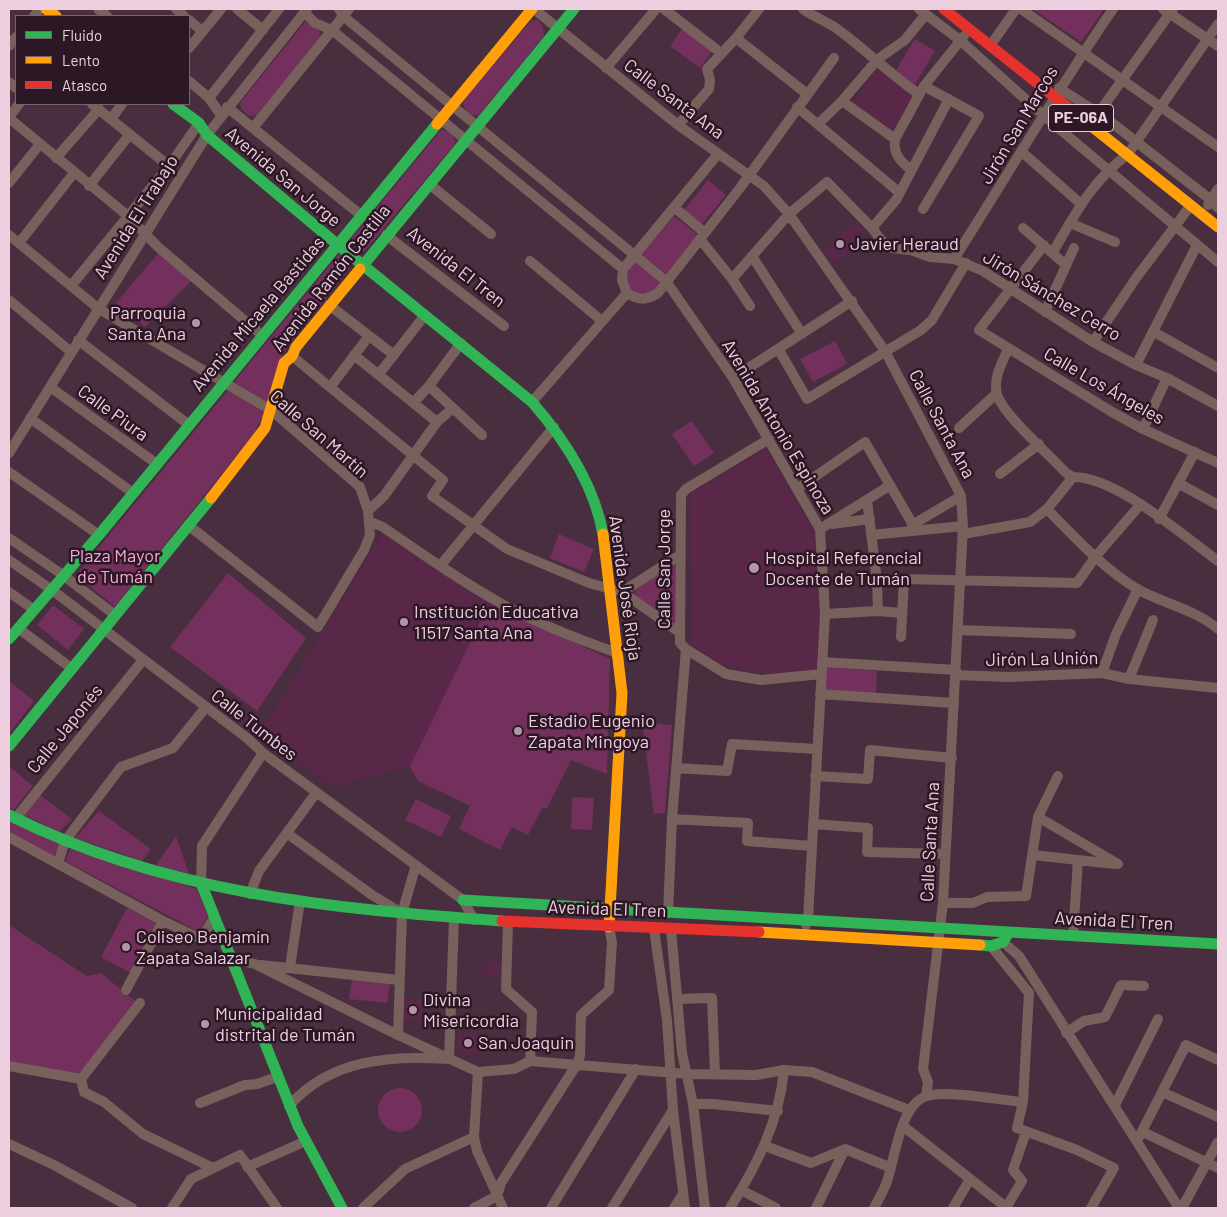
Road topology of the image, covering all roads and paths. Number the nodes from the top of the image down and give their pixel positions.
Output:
1 (221, 9) edge
2 (237, 9) edge
3 (279, 9) edge
4 (533, 9) edge
5 (574, 9) edge
6 (656, 9) edge
7 (664, 9) edge
8 (759, 9) edge
9 (803, 9) edge
10 (1016, 9) edge
11 (1021, 9) edge
12 (1113, 9) edge
13 (306, 10) edge
14 (1168, 10) edge
15 (344, 11) edge
16 (952, 11) edge
17 (923, 12) edge
18 (190, 21) edge
19 (1218, 24) edge
20 (558, 28) junction
21 (969, 29) junction
22 (263, 30) junction
23 (332, 30) junction
24 (202, 31) junction
25 (736, 38) junction
26 (1208, 39) junction
27 (961, 41) junction
28 (990, 46) junction
29 (1218, 46) edge
30 (190, 47) edge
31 (1083, 52) junction
32 (721, 53) junction
33 (834, 58) dead end
34 (878, 59) junction
35 (606, 68) junction
36 (1122, 81) junction
37 (190, 82) edge
38 (921, 90) junction
39 (1057, 92) junction
40 (807, 94) junction
41 (209, 98) junction
42 (948, 99) junction
43 (842, 101) junction
44 (18, 105) edge
45 (121, 105) edge
46 (174, 105) edge
47 (95, 106) edge
48 (452, 107) junction
49 (797, 107) junction
50 (1161, 108) junction
51 (224, 111) junction
52 (1098, 114) junction
53 (1044, 116) junction
54 (9, 117) edge
55 (111, 119) junction
56 (440, 120) junction
57 (199, 123) junction
58 (818, 124) junction
59 (678, 125) junction
60 (1090, 125) junction
61 (476, 126) junction
62 (253, 128) junction
63 (130, 134) junction
64 (206, 135) junction
65 (466, 139) junction
66 (895, 139) junction
67 (1137, 142) junction
68 (40, 144) junction
69 (1218, 147) edge
70 (1022, 152) junction
71 (718, 154) junction
72 (1128, 154) junction
73 (56, 158) junction
74 (169, 166) junction
75 (911, 170) junction
76 (1107, 170) junction
77 (74, 174) junction
78 (749, 174) junction
79 (9, 183) edge
80 (429, 184) junction
81 (89, 186) junction
82 (1218, 189) edge
83 (900, 193) junction
84 (1211, 200) junction
85 (1081, 204) junction
86 (1191, 206) junction
87 (675, 208) junction
88 (1218, 208) edge
89 (923, 209) dead end
90 (789, 214) junction
91 (1202, 214) junction
92 (128, 216) junction
93 (362, 216) junction
94 (1070, 223) junction
95 (1174, 226) junction
96 (1218, 227) edge
97 (872, 228) junction
98 (1023, 228) dead end
99 (144, 234) junction
100 (491, 234) dead end
101 (9, 235) edge
102 (386, 235) junction
103 (702, 236) junction
104 (1115, 242) dead end
105 (18, 243) junction
106 (1044, 245) junction
107 (1197, 245) junction
108 (338, 246) junction
109 (1074, 248) dead end
110 (1053, 252) junction
111 (634, 255) junction
112 (752, 256) junction
113 (954, 259) junction
114 (530, 261) dead end
115 (1218, 262) edge
116 (966, 263) junction
117 (362, 264) junction
118 (1066, 265) junction
119 (623, 269) junction
120 (732, 279) junction
121 (666, 281) junction
122 (71, 286) junction
123 (1009, 288) junction
124 (626, 293) junction
125 (9, 300) edge
126 (852, 301) junction
127 (330, 305) junction
128 (750, 306) dead end
129 (99, 309) junction
130 (1045, 312) junction
131 (425, 315) junction
132 (602, 321) junction
133 (504, 326) dead end
134 (1154, 332) junction
135 (802, 334) junction
136 (263, 336) junction
137 (369, 336) junction
138 (78, 340) junction
139 (1093, 342) junction
140 (461, 343) junction
141 (1008, 349) junction
142 (779, 350) junction
143 (885, 351) junction
144 (72, 352) junction
145 (354, 355) junction
146 (394, 355) junction
147 (292, 356) junction
148 (1136, 365) junction
149 (1218, 368) edge
150 (379, 374) junction
151 (733, 378) junction
152 (1167, 378) junction
153 (224, 382) junction
154 (331, 386) junction
155 (429, 386) junction
156 (50, 387) junction
157 (997, 393) junction
158 (414, 402) junction
159 (532, 402) junction
160 (1218, 406) edge
161 (453, 408) junction
162 (270, 410) junction
163 (30, 418) junction
164 (437, 422) junction
165 (189, 425) junction
166 (554, 427) junction
167 (958, 428) dead end
168 (1143, 429) junction
169 (482, 435) dead end
170 (769, 439) junction
171 (1039, 444) junction
172 (1195, 452) junction
173 (9, 453) edge
174 (415, 456) junction
175 (1218, 462) edge
176 (157, 464) junction
177 (9, 472) edge
178 (1000, 474) dead end
179 (1073, 477) junction
180 (1178, 483) junction
181 (889, 486) junction
182 (797, 489) junction
183 (133, 494) junction
184 (961, 496) junction
185 (867, 500) junction
186 (1140, 505) junction
187 (1218, 505) edge
188 (1046, 509) junction
189 (370, 517) junction
190 (1159, 518) junction
191 (870, 519) junction
192 (188, 525) junction
193 (472, 526) junction
194 (824, 527) junction
195 (914, 527) junction
196 (963, 530) junction
197 (99, 535) junction
198 (871, 535) junction
199 (9, 538) edge
200 (680, 555) junction
201 (1096, 556) junction
202 (9, 560) edge
203 (1218, 562) edge
204 (440, 566) junction
205 (63, 576) junction
206 (904, 579) junction
207 (961, 580) junction
208 (877, 581) junction
209 (1138, 589) junction
210 (52, 590) junction
211 (617, 591) junction
212 (9, 592) edge
213 (33, 610) junction
214 (878, 611) junction
215 (902, 613) junction
216 (825, 614) junction
217 (115, 616) junction
218 (1153, 620) dead end
219 (18, 628) junction
220 (1218, 628) edge
221 (103, 630) junction
222 (958, 630) junction
223 (1071, 634) dead end
224 (901, 637) dead end
225 (9, 639) edge
226 (682, 641) junction
227 (617, 652) junction
228 (143, 660) junction
229 (822, 662) junction
230 (71, 668) junction
231 (955, 672) junction
232 (1102, 673) junction
233 (821, 674) junction
234 (1130, 679) junction
235 (1218, 688) edge
236 (820, 694) junction
237 (954, 703) junction
238 (206, 707) junction
239 (9, 746) edge
240 (816, 750) junction
241 (263, 753) junction
242 (952, 758) junction
243 (676, 768) junction
244 (814, 776) junction
245 (1058, 776) dead end
246 (316, 793) junction
247 (12, 817) edge
248 (1038, 817) junction
249 (672, 819) junction
250 (813, 824) junction
251 (288, 834) junction
252 (9, 836) edge
253 (65, 841) junction
254 (812, 846) junction
255 (946, 854) junction
256 (1034, 855) junction
257 (1078, 860) junction
258 (58, 863) junction
259 (416, 865) junction
260 (201, 883) junction
261 (250, 894) junction
262 (463, 900) junction
263 (300, 901) junction
264 (943, 903) junction
265 (610, 908) junction
266 (402, 913) junction
267 (668, 913) junction
268 (214, 918) junction
269 (454, 918) junction
270 (808, 919) junction
271 (474, 920) junction
272 (163, 921) junction
273 (508, 923) junction
274 (609, 927) junction
275 (941, 927) junction
276 (671, 929) junction
277 (654, 930) junction
278 (801, 935) junction
279 (1074, 936) junction
280 (1006, 937) junction
281 (939, 942) junction
282 (1218, 944) edge
283 (991, 946) junction
284 (230, 958) junction
285 (255, 964) junction
286 (290, 968) junction
287 (398, 980) junction
288 (1144, 986) dead end
289 (126, 990) dead end
290 (677, 999) junction
291 (140, 1003) dead end
292 (1158, 1019) dead end
293 (1066, 1033) junction
294 (398, 1035) junction
295 (449, 1059) junction
296 (1218, 1060) edge
297 (530, 1061) junction
298 (577, 1064) junction
299 (9, 1066) edge
300 (636, 1069) junction
301 (784, 1070) junction
302 (478, 1072) junction
303 (670, 1072) junction
304 (716, 1073) junction
305 (687, 1074) junction
306 (277, 1077) junction
307 (81, 1079) junction
308 (1162, 1092) junction
309 (926, 1096) junction
310 (1023, 1102) junction
311 (200, 1103) dead end
312 (693, 1104) junction
313 (1115, 1105) junction
314 (289, 1106) junction
315 (673, 1110) junction
316 (909, 1110) junction
317 (778, 1111) junction
318 (1218, 1117) edge
319 (903, 1126) junction
320 (1026, 1132) junction
321 (474, 1137) junction
322 (1140, 1137) junction
323 (306, 1141) junction
324 (1218, 1142) edge
325 (9, 1144) edge
326 (765, 1146) junction
327 (845, 1149) junction
328 (1208, 1163) junction
329 (247, 1167) junction
330 (889, 1167) junction
331 (213, 1168) junction
332 (1218, 1168) edge
333 (970, 1179) junction
334 (741, 1190) junction
335 (683, 1194) junction
336 (497, 1196) junction
337 (132, 1208) edge
338 (172, 1208) edge
339 (277, 1208) edge
340 (342, 1208) edge
341 (363, 1208) edge
342 (474, 1208) edge
343 (503, 1208) edge
344 (551, 1208) edge
345 (612, 1208) edge
346 (674, 1208) edge
347 (685, 1208) edge
348 (705, 1208) edge
349 (730, 1208) edge
350 (776, 1208) edge
351 (816, 1208) edge
352 (874, 1208) edge
353 (952, 1208) edge
354 (1006, 1208) edge
355 (1091, 1208) edge
356 (1180, 1208) edge

1 - 24 street
2 - 22 street
3 - 22 street
4 - 20 street, Calle Santa Ana
4 - 48 main road, Avenida Micaela Bastidas
5 - 20 main road, Avenida Ramón Castilla
6 - 35 street
7 - 32 street
8 - 25 street
9 - 34 street
10 - 28 street
11 - 31 street
12 - 31 street, Jirón San Marcos
13 - 23 street
13 - 51 street, Avenida El Trabajo
14 - 26 street
14 - 36 street
15 - 23 street
15 - 48 street, Avenida Antonio Espinoza
16 - 21 main road, PE-06A
17 - 27 street
17 - 34 street
18 - 24 street
19 - 26 street
20 - 35 street, Calle Santa Ana
20 - 61 main road, Avenida Ramón Castilla
21 - 27 street
21 - 28 main road, PE-06A
22 - 41 street
23 - 56 street
23 - 62 street
24 - 30 street
25 - 32 street
25 - 40 street
26 - 29 street
26 - 50 street
27 - 38 street
27 - 53 street
28 - 39 main road, PE-06A
31 - 36 street
31 - 39 street, Jirón San Marcos
32 - 59 street
33 - 40 street
34 - 38 street
34 - 43 street
35 - 59 street, Calle Santa Ana
36 - 50 street
36 - 52 street
37 - 41 street, Avenida San Jorge
38 - 42 street
38 - 66 street
39 - 52 street
39 - 53 street, Jirón San Marcos
39 - 60 main road, PE-06A
40 - 49 street
41 - 51 street, Avenida San Jorge
42 - 75 street
42 - 89 street
43 - 58 street
43 - 66 street
44 - 54 street
45 - 55 street
46 - 57 main road
47 - 55 street
47 - 73 street
48 - 56 main road, Avenida Micaela Bastidas
48 - 61 street, Avenida Antonio Espinoza
49 - 58 street
49 - 78 street
50 - 67 street
50 - 69 street
51 - 62 street, Avenida San Jorge
51 - 64 street, Avenida El Trabajo
52 - 60 street
52 - 67 street
53 - 70 street, Jirón San Marcos
53 - 76 street
54 - 68 street
55 - 63 street
56 - 65 street
56 - 93 main road, Avenida Micaela Bastidas
57 - 64 main road, Avenida San Jorge
57 - 74 street
58 - 83 street
59 - 71 street, Calle Santa Ana
60 - 72 main road, PE-06A
61 - 65 main road, Avenida Ramón Castilla
61 - 111 street, Avenida Antonio Espinoza
62 - 93 street, Avenida San Jorge
63 - 74 street
63 - 81 street
64 - 99 street, Avenida El Trabajo
64 - 108 main road, Avenida San Jorge
65 - 80 main road, Avenida Ramón Castilla
65 - 119 street
66 - 75 street
67 - 72 street
67 - 84 street
68 - 73 street
68 - 79 street
70 - 85 street
70 - 113 street, Jirón San Marcos
71 - 78 street, Calle Santa Ana
71 - 87 street
72 - 76 street
72 - 86 main road, PE-06A
73 - 77 street
74 - 92 street
75 - 83 street
76 - 85 street
76 - 95 street
77 - 81 street
77 - 105 street
78 - 90 street, Calle Santa Ana
78 - 103 street
80 - 100 street
80 - 102 main road, Avenida Ramón Castilla
81 - 92 street
82 - 84 street
83 - 97 street
84 - 88 street
84 - 91 street
85 - 94 street
86 - 91 main road, PE-06A
86 - 95 street
87 - 103 street
87 - 111 street
90 - 97 street, Jirón Sánchez Cerro
90 - 112 street
90 - 126 street, Calle Santa Ana
91 - 96 main road, PE-06A
92 - 99 street
92 - 122 street
93 - 108 main road, Avenida Micaela Bastidas
94 - 104 street
94 - 110 street
95 - 107 street
95 - 139 street
97 - 113 street, Jirón Sánchez Cerro
98 - 106 street
99 - 129 street, Avenida El Trabajo
99 - 136 street
101 - 105 street, Calle San Martín
102 - 117 main road, Avenida Ramón Castilla
102 - 133 street, Avenida El Tren
103 - 120 street
103 - 121 street
105 - 122 street, Calle San Martín
106 - 110 street
106 - 123 street
107 - 115 street
107 - 134 street
108 - 117 main road, Avenida José Rioja
108 - 136 main road, Avenida Micaela Bastidas
109 - 118 street
110 - 118 street
111 - 119 street
111 - 121 street, Avenida Antonio Espinoza
112 - 120 street
112 - 135 street
113 - 116 street, Jirón Sánchez Cerro
114 - 132 street
116 - 123 street, Jirón Sánchez Cerro
116 - 143 street
117 - 127 main road, Avenida Ramón Castilla
117 - 131 main road, Avenida José Rioja
118 - 130 street
119 - 124 street
120 - 128 street
121 - 124 street
121 - 151 street, Avenida Antonio Espinoza
122 - 129 street, Calle San Martín
123 - 130 street, Jirón Sánchez Cerro
123 - 141 street, Calle Los Ángeles
124 - 132 street
125 - 144 street
126 - 135 street
126 - 143 street, Calle Santa Ana
127 - 137 street
127 - 147 main road, Avenida Ramón Castilla
129 - 138 street, Avenida El Trabajo
129 - 153 street, Calle San Martín
130 - 139 street, Jirón Sánchez Cerro
131 - 140 main road, Avenida José Rioja
131 - 146 street
132 - 159 street
134 - 148 street
134 - 149 street
135 - 142 street
136 - 153 main road, Avenida Micaela Bastidas
137 - 145 street
137 - 146 street
138 - 144 street, Avenida El Trabajo
138 - 165 street
139 - 148 street, Jirón Sánchez Cerro
140 - 155 street
140 - 159 main road, Avenida José Rioja
141 - 157 street
141 - 168 street, Calle Los Ángeles
142 - 143 street
142 - 151 street
143 - 184 street, Calle Santa Ana
144 - 156 street, Avenida El Trabajo
145 - 150 street
145 - 154 street
146 - 150 street
147 - 154 street
147 - 162 main road, Avenida Ramón Castilla
148 - 152 street, Jirón Sánchez Cerro
150 - 158 street
151 - 170 street, Avenida Antonio Espinoza
152 - 160 street, Jirón Sánchez Cerro
152 - 168 street
153 - 162 street, Calle San Martín
153 - 165 main road, Avenida Micaela Bastidas
154 - 174 street
155 - 158 street
155 - 161 street
156 - 163 street, Avenida El Trabajo
156 - 176 street, Calle Piura
157 - 167 street
157 - 171 street
158 - 164 street
159 - 166 main road, Avenida José Rioja
161 - 164 street
161 - 169 street
162 - 189 street, Calle San Martín
162 - 192 main road, Avenida Ramón Castilla
163 - 173 street, Avenida El Trabajo
163 - 183 street
164 - 174 street
165 - 176 main road, Avenida Micaela Bastidas
166 - 193 street
166 - 211 main road, Avenida José Rioja
168 - 172 street, Calle Los Ángeles
170 - 182 street, Avenida Antonio Espinoza
170 - 200 street, Calle San Jorge
171 - 178 street
171 - 179 street
172 - 175 street, Calle Los Ángeles
172 - 180 street
174 - 189 street
174 - 193 street
176 - 183 main road, Avenida Micaela Bastidas
177 - 197 street
179 - 186 street
179 - 188 street
180 - 187 street
180 - 190 street
181 - 182 street
181 - 185 street
181 - 195 street
182 - 194 street, Avenida Antonio Espinoza
183 - 197 main road, Avenida Micaela Bastidas
184 - 195 street
184 - 196 street, Calle Santa Ana
185 - 191 street
185 - 194 street
186 - 190 street
186 - 201 street
188 - 196 street
188 - 201 street
189 - 192 street
189 - 204 street
190 - 203 street
191 - 194 street
191 - 198 street
192 - 217 main road, Avenida Ramón Castilla
193 - 204 street
193 - 211 street
194 - 216 street, Avenida Antonio Espinoza
195 - 196 street
195 - 198 street
196 - 207 street, Calle Santa Ana
197 - 205 main road, Avenida Micaela Bastidas
198 - 208 street
199 - 205 street
200 - 211 street
200 - 226 street, Calle San Jorge
201 - 207 street
201 - 209 street
202 - 210 street, Calle Tumbes
204 - 227 street
205 - 210 main road, Avenida Micaela Bastidas
205 - 217 street
206 - 207 street
206 - 208 street
206 - 215 street
207 - 222 street, Calle Santa Ana
208 - 214 street
209 - 220 street
209 - 232 street
210 - 213 main road, Avenida Micaela Bastidas
210 - 221 street, Calle Tumbes
211 - 226 street
211 - 227 main road, Avenida José Rioja
212 - 213 street
213 - 219 main road, Avenida Micaela Bastidas
214 - 215 street
214 - 216 street
215 - 224 street
216 - 229 street, Avenida Antonio Espinoza
217 - 221 main road, Avenida Ramón Castilla
218 - 234 street
219 - 225 main road, Avenida Micaela Bastidas
219 - 230 street
221 - 228 street, Calle Tumbes
221 - 230 main road, Avenida Ramón Castilla
222 - 223 street
222 - 231 street, Calle Santa Ana
226 - 233 street
226 - 243 street, Calle San Jorge
227 - 265 main road, Avenida José Rioja
228 - 238 street, Calle Tumbes
228 - 247 street, Calle Japonés
229 - 231 street, Jirón La Unión
229 - 233 street, Avenida Antonio Espinoza
230 - 239 main road, Avenida Ramón Castilla
231 - 232 street, Jirón La Unión
231 - 237 street, Calle Santa Ana
232 - 234 street, Jirón La Unión
233 - 236 street, Avenida Antonio Espinoza
234 - 235 street, Jirón La Unión
236 - 237 street
236 - 240 street, Avenida Antonio Espinoza
237 - 242 street, Calle Santa Ana
238 - 241 street, Calle Tumbes
238 - 253 street
240 - 243 street
240 - 244 street, Avenida Antonio Espinoza
241 - 246 street, Calle Tumbes
241 - 260 street
242 - 244 street
242 - 255 street, Calle Santa Ana
243 - 249 street, Calle San Jorge
244 - 250 street, Avenida Antonio Espinoza
245 - 248 street
246 - 251 street
246 - 259 street, Calle Tumbes
247 - 253 main road, Avenida El Tren
248 - 256 street
248 - 257 street
249 - 254 street
249 - 267 street, Calle San Jorge
250 - 254 street, Avenida Antonio Espinoza
250 - 255 street
251 - 261 street
251 - 266 street
252 - 258 street
253 - 258 street
253 - 260 main road, Avenida El Tren
254 - 270 street, Avenida Antonio Espinoza
255 - 264 street, Calle Santa Ana
256 - 257 street
256 - 264 street
257 - 279 street
258 - 272 street
259 - 262 street, Calle Tumbes
259 - 266 street
260 - 261 main road, Avenida El Tren
260 - 268 main road
261 - 263 main road, Avenida El Tren
262 - 265 main road, Avenida El Tren
262 - 271 street, Calle Tumbes
263 - 266 main road, Avenida El Tren
263 - 286 street
264 - 275 street, Calle Santa Ana
265 - 267 main road, Avenida El Tren
265 - 274 main road, Avenida José Rioja
266 - 269 main road, Avenida El Tren
266 - 287 street
267 - 270 main road, Avenida El Tren
268 - 272 street
268 - 284 main road
269 - 271 main road, Avenida El Tren
269 - 295 street
270 - 275 main road, Avenida El Tren
270 - 278 street, Avenida Antonio Espinoza
271 - 273 main road, Avenida El Tren
272 - 289 street
273 - 274 main road, Avenida El Tren
273 - 297 street
274 - 277 main road, Avenida El Tren
274 - 298 street
275 - 280 main road, Avenida El Tren
275 - 281 street, Calle Santa Ana
276 - 277 main road, Avenida El Tren
276 - 278 main road, Avenida El Tren
276 - 290 street
277 - 303 street
278 - 281 main road, Avenida El Tren
279 - 280 main road, Avenida El Tren
279 - 282 main road, Avenida El Tren
280 - 283 main road, Avenida El Tren
280 - 293 street
281 - 283 main road, Avenida El Tren
281 - 309 street, Calle Santa Ana
283 - 310 street
284 - 285 street
284 - 306 main road
285 - 286 street
285 - 294 street
286 - 287 street
287 - 294 street
288 - 293 street
290 - 304 street
290 - 305 street
291 - 307 street
292 - 313 street
293 - 313 street
294 - 295 street
295 - 302 street
295 - 314 street
296 - 308 street
297 - 298 street
297 - 302 street
298 - 300 street
298 - 336 street
299 - 307 street
300 - 303 street
300 - 344 street
301 - 304 street
301 - 316 street
301 - 317 street
302 - 321 street
303 - 305 street
303 - 315 street
304 - 305 street
305 - 312 street
306 - 311 street
306 - 314 main road
307 - 331 street
308 - 318 street
308 - 322 street
309 - 310 street
309 - 316 street
310 - 320 street
312 - 317 street
312 - 348 street
313 - 322 street
314 - 323 main road
315 - 335 street
315 - 345 street
316 - 319 street
317 - 326 street
319 - 330 street
319 - 333 street
320 - 354 street
320 - 355 street
321 - 336 street
321 - 341 street
322 - 328 street
322 - 356 street
323 - 329 street
323 - 340 main road
324 - 328 street
325 - 337 street
326 - 327 street
326 - 334 street
327 - 330 street
327 - 351 street
328 - 332 street
328 - 356 street
329 - 331 street
329 - 339 street
330 - 352 street
331 - 338 street
333 - 353 street
333 - 354 street
334 - 349 street
334 - 350 street
335 - 346 street
335 - 347 street
336 - 342 street
336 - 343 street

